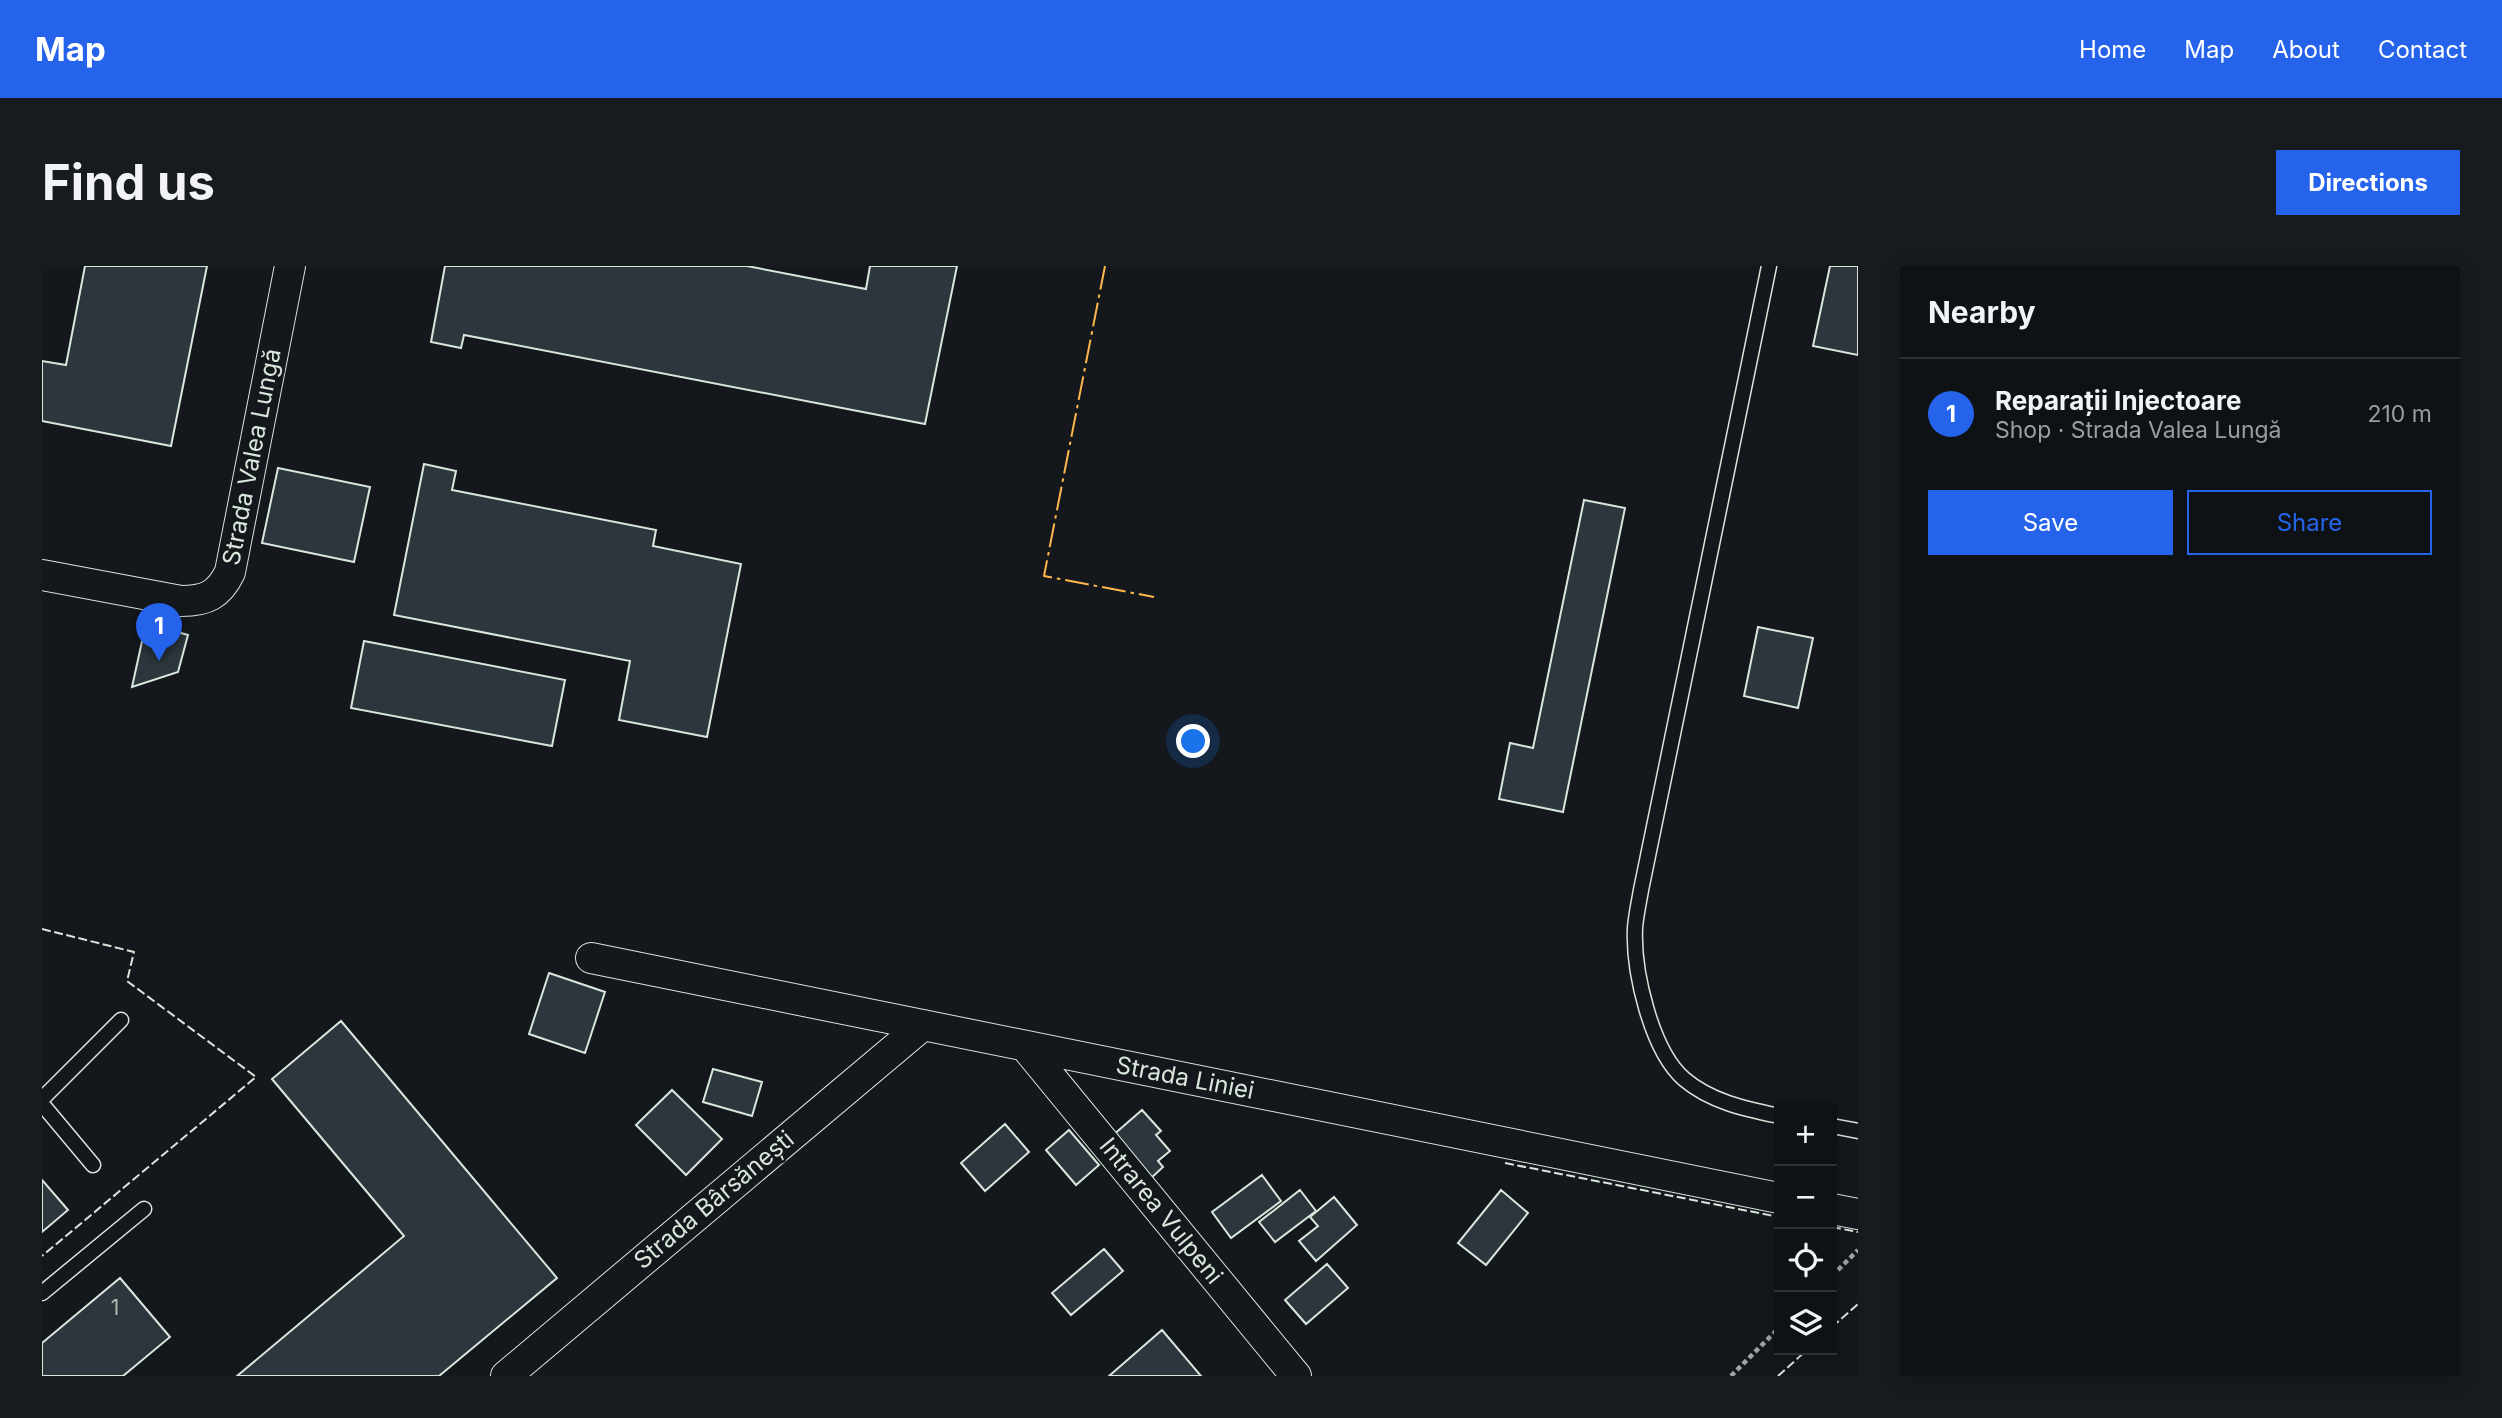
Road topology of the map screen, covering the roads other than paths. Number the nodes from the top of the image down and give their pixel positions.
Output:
1 (290, 266) edge
2 (1769, 266) edge
3 (42, 575) edge
4 (591, 958) dead end
5 (121, 1020) dead end
6 (923, 1025) junction
7 (1025, 1046) junction
8 (42, 1099) edge
9 (42, 1104) edge
10 (1774, 1115) edge
11 (1837, 1127) edge
12 (1858, 1132) edge
13 (93, 1165) dead end
14 (1774, 1197) edge
15 (144, 1209) dead end
16 (1837, 1210) edge
17 (1858, 1214) edge
18 (42, 1293) edge
19 (506, 1376) edge
20 (1297, 1376) edge

1 - 3 street, Strada Valea Lungă
2 - 10 lane
4 - 6 street, Strada Liniei
5 - 8 lane
6 - 7 street, Strada Liniei
6 - 19 street, Strada Bârsănești
7 - 14 street, Strada Liniei
7 - 20 street, Intrarea Vulpeni
9 - 13 lane
11 - 12 lane
15 - 18 lane
16 - 17 street

